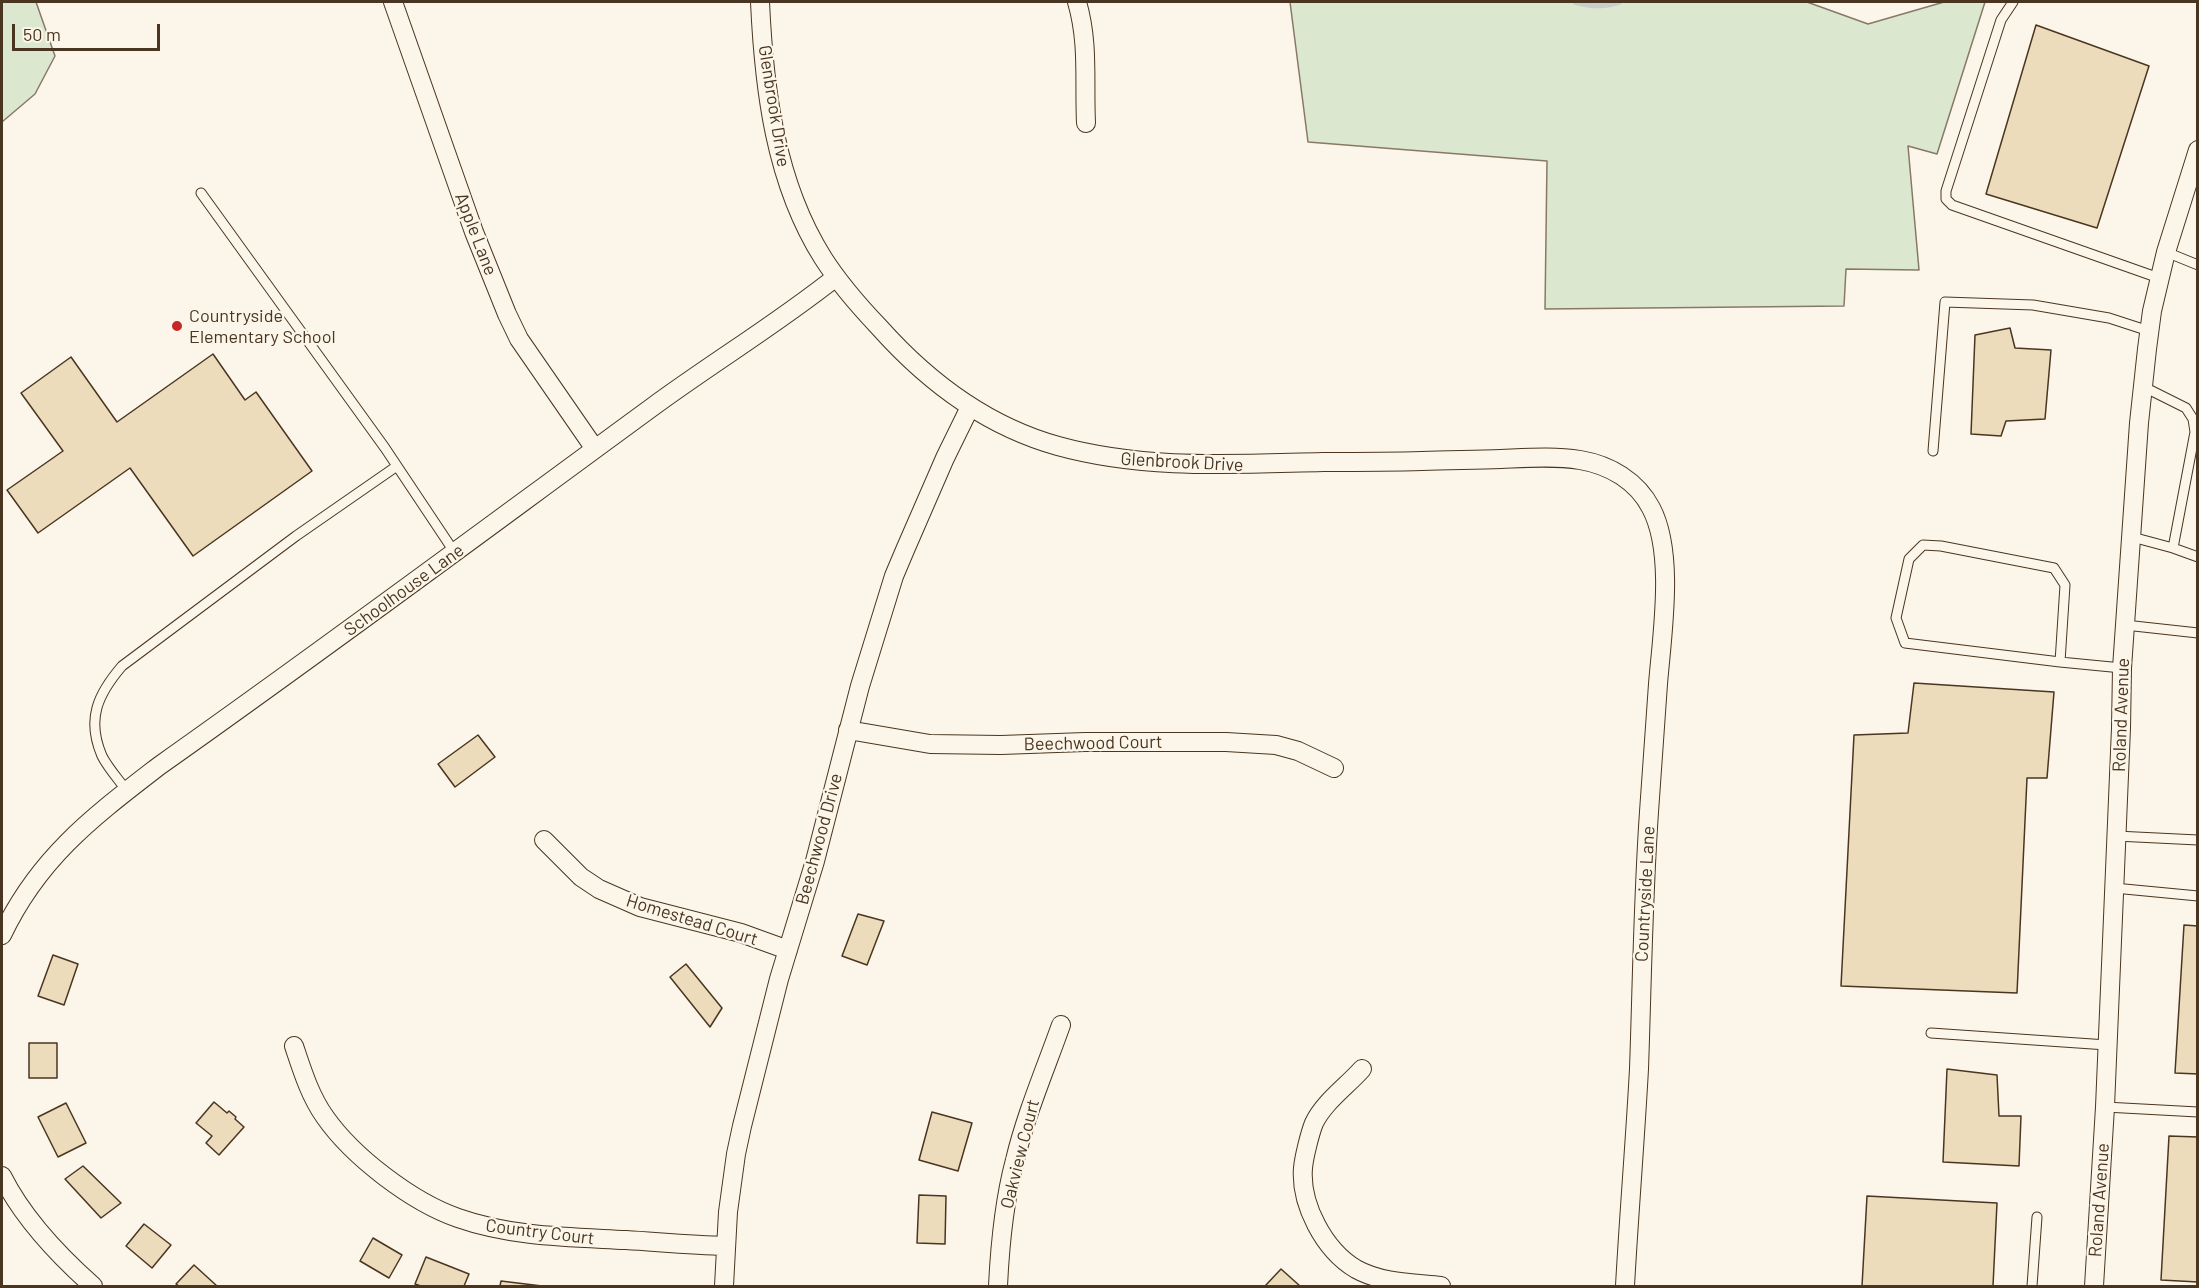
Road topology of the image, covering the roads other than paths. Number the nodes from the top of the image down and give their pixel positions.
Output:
1 (393, 2) edge
2 (760, 2) edge
3 (1077, 2) edge
4 (2013, 2) edge
5 (1086, 123) dead end
6 (2198, 150) edge
7 (201, 193) dead end
8 (2166, 252) junction
9 (2198, 265) edge
10 (836, 277) junction
11 (2159, 278) junction
12 (2150, 331) junction
13 (2142, 386) junction
14 (970, 407) junction
15 (595, 449) junction
16 (1933, 451) dead end
17 (397, 466) junction
18 (1650, 504) joint
19 (2132, 537) junction
20 (2173, 548) junction
21 (455, 553) junction
22 (2198, 557) edge
23 (2126, 625) junction
24 (2198, 633) edge
25 (2060, 662) junction
26 (2122, 668) junction
27 (848, 730) junction
28 (1334, 768) dead end
29 (127, 791) junction
30 (2116, 836) junction
31 (544, 840) dead end
32 (2198, 840) edge
33 (2114, 888) junction
34 (2198, 896) edge
35 (2, 934) edge
36 (788, 950) junction
37 (1061, 1025) dead end
38 (1931, 1033) dead end
39 (2108, 1044) junction
40 (294, 1046) dead end
41 (1362, 1068) dead end
42 (2105, 1107) junction
43 (2198, 1112) edge
44 (2, 1176) edge
45 (2037, 1217) dead end
46 (726, 1246) junction
47 (93, 1287) edge
48 (724, 1287) edge
49 (998, 1287) edge
50 (1441, 1287) edge
51 (1625, 1287) edge
52 (2032, 1287) edge
53 (2094, 1287) edge

1 - 15 street, Apple Lane
2 - 10 street, Glenbrook Drive
3 - 5 street
4 - 11 lane
6 - 8 street, Roland Avenue
7 - 17 lane
8 - 9 lane
8 - 11 street, Roland Avenue
10 - 14 street, Glenbrook Drive
10 - 15 street, Schoolhouse Lane
11 - 12 street, Roland Avenue
12 - 13 street, Roland Avenue
12 - 16 lane
13 - 19 street, Roland Avenue
13 - 20 lane
14 - 18 street, Glenbrook Drive
14 - 27 street, Beechwood Drive
15 - 21 street, Schoolhouse Lane
17 - 21 lane
17 - 29 lane
18 - 51 street, Countryside Lane
19 - 20 lane
19 - 23 street, Roland Avenue
20 - 22 lane
21 - 29 street, Schoolhouse Lane
23 - 24 lane
23 - 26 street, Roland Avenue
25 - 25 lane
25 - 26 lane
26 - 30 street, Roland Avenue
27 - 28 street, Beechwood Court
27 - 36 street, Beechwood Drive
29 - 35 street, Schoolhouse Lane
30 - 32 lane
30 - 33 street, Roland Avenue
31 - 36 street, Homestead Court
33 - 34 lane
33 - 39 street, Roland Avenue
36 - 46 street, Beechwood Drive
37 - 49 street, Oakview Court
38 - 39 lane
39 - 42 street, Roland Avenue
40 - 46 street, Country Court
41 - 50 street
42 - 43 lane
42 - 53 street, Roland Avenue
44 - 47 street
45 - 52 lane
46 - 48 street, Beechwood Drive

